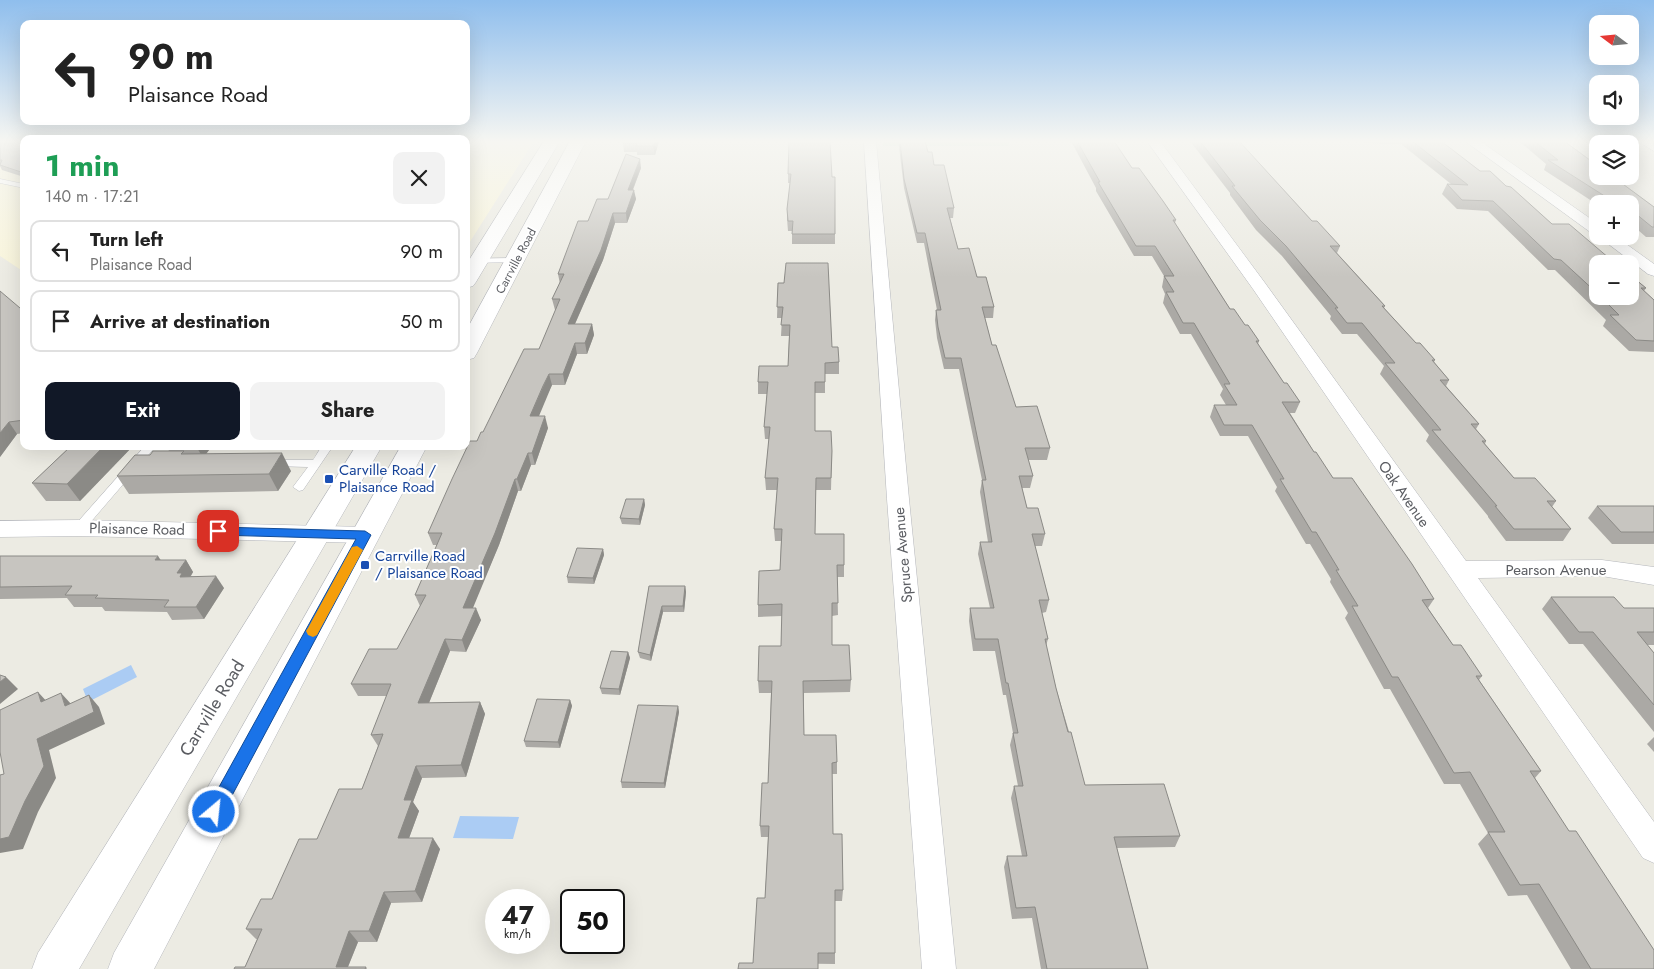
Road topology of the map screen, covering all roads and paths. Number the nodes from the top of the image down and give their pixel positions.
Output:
1 (522, 186) edge
2 (555, 186) edge
3 (873, 186) edge
4 (1186, 186) edge
5 (1534, 186) edge
6 (1589, 225) edge
7 (1618, 245) edge
8 (516, 260) junction
9 (472, 261) edge
10 (1654, 271) edge
11 (470, 346) edge
12 (150, 450) edge
13 (325, 450) edge
14 (367, 450) edge
15 (412, 450) edge
16 (262, 463) edge
17 (316, 464) junction
18 (299, 487) dead end
19 (79, 528) junction
20 (0, 529) edge
21 (316, 534) junction
22 (365, 535) junction
23 (1458, 570) junction
24 (1654, 576) edge
25 (1654, 848) edge
26 (54, 969) edge
27 (130, 969) edge
28 (939, 969) edge

1 - 9 main road
2 - 8 main road, Carrville Road
3 - 28 street, Spruce Avenue
4 - 23 street, Oak Avenue
5 - 6 street
7 - 10 street
8 - 9 lane
8 - 11 main road, Carrville Road
12 - 19 lane
13 - 17 lane
14 - 21 main road, Carrville Road
15 - 22 main road
16 - 17 lane
17 - 18 lane
19 - 20 street, Plaisance Road
19 - 21 street, Plaisance Road
21 - 22 street, Plaisance Road
21 - 26 main road, Carrville Road
22 - 27 main road
23 - 24 street, Pearson Avenue
23 - 25 street, Oak Avenue

